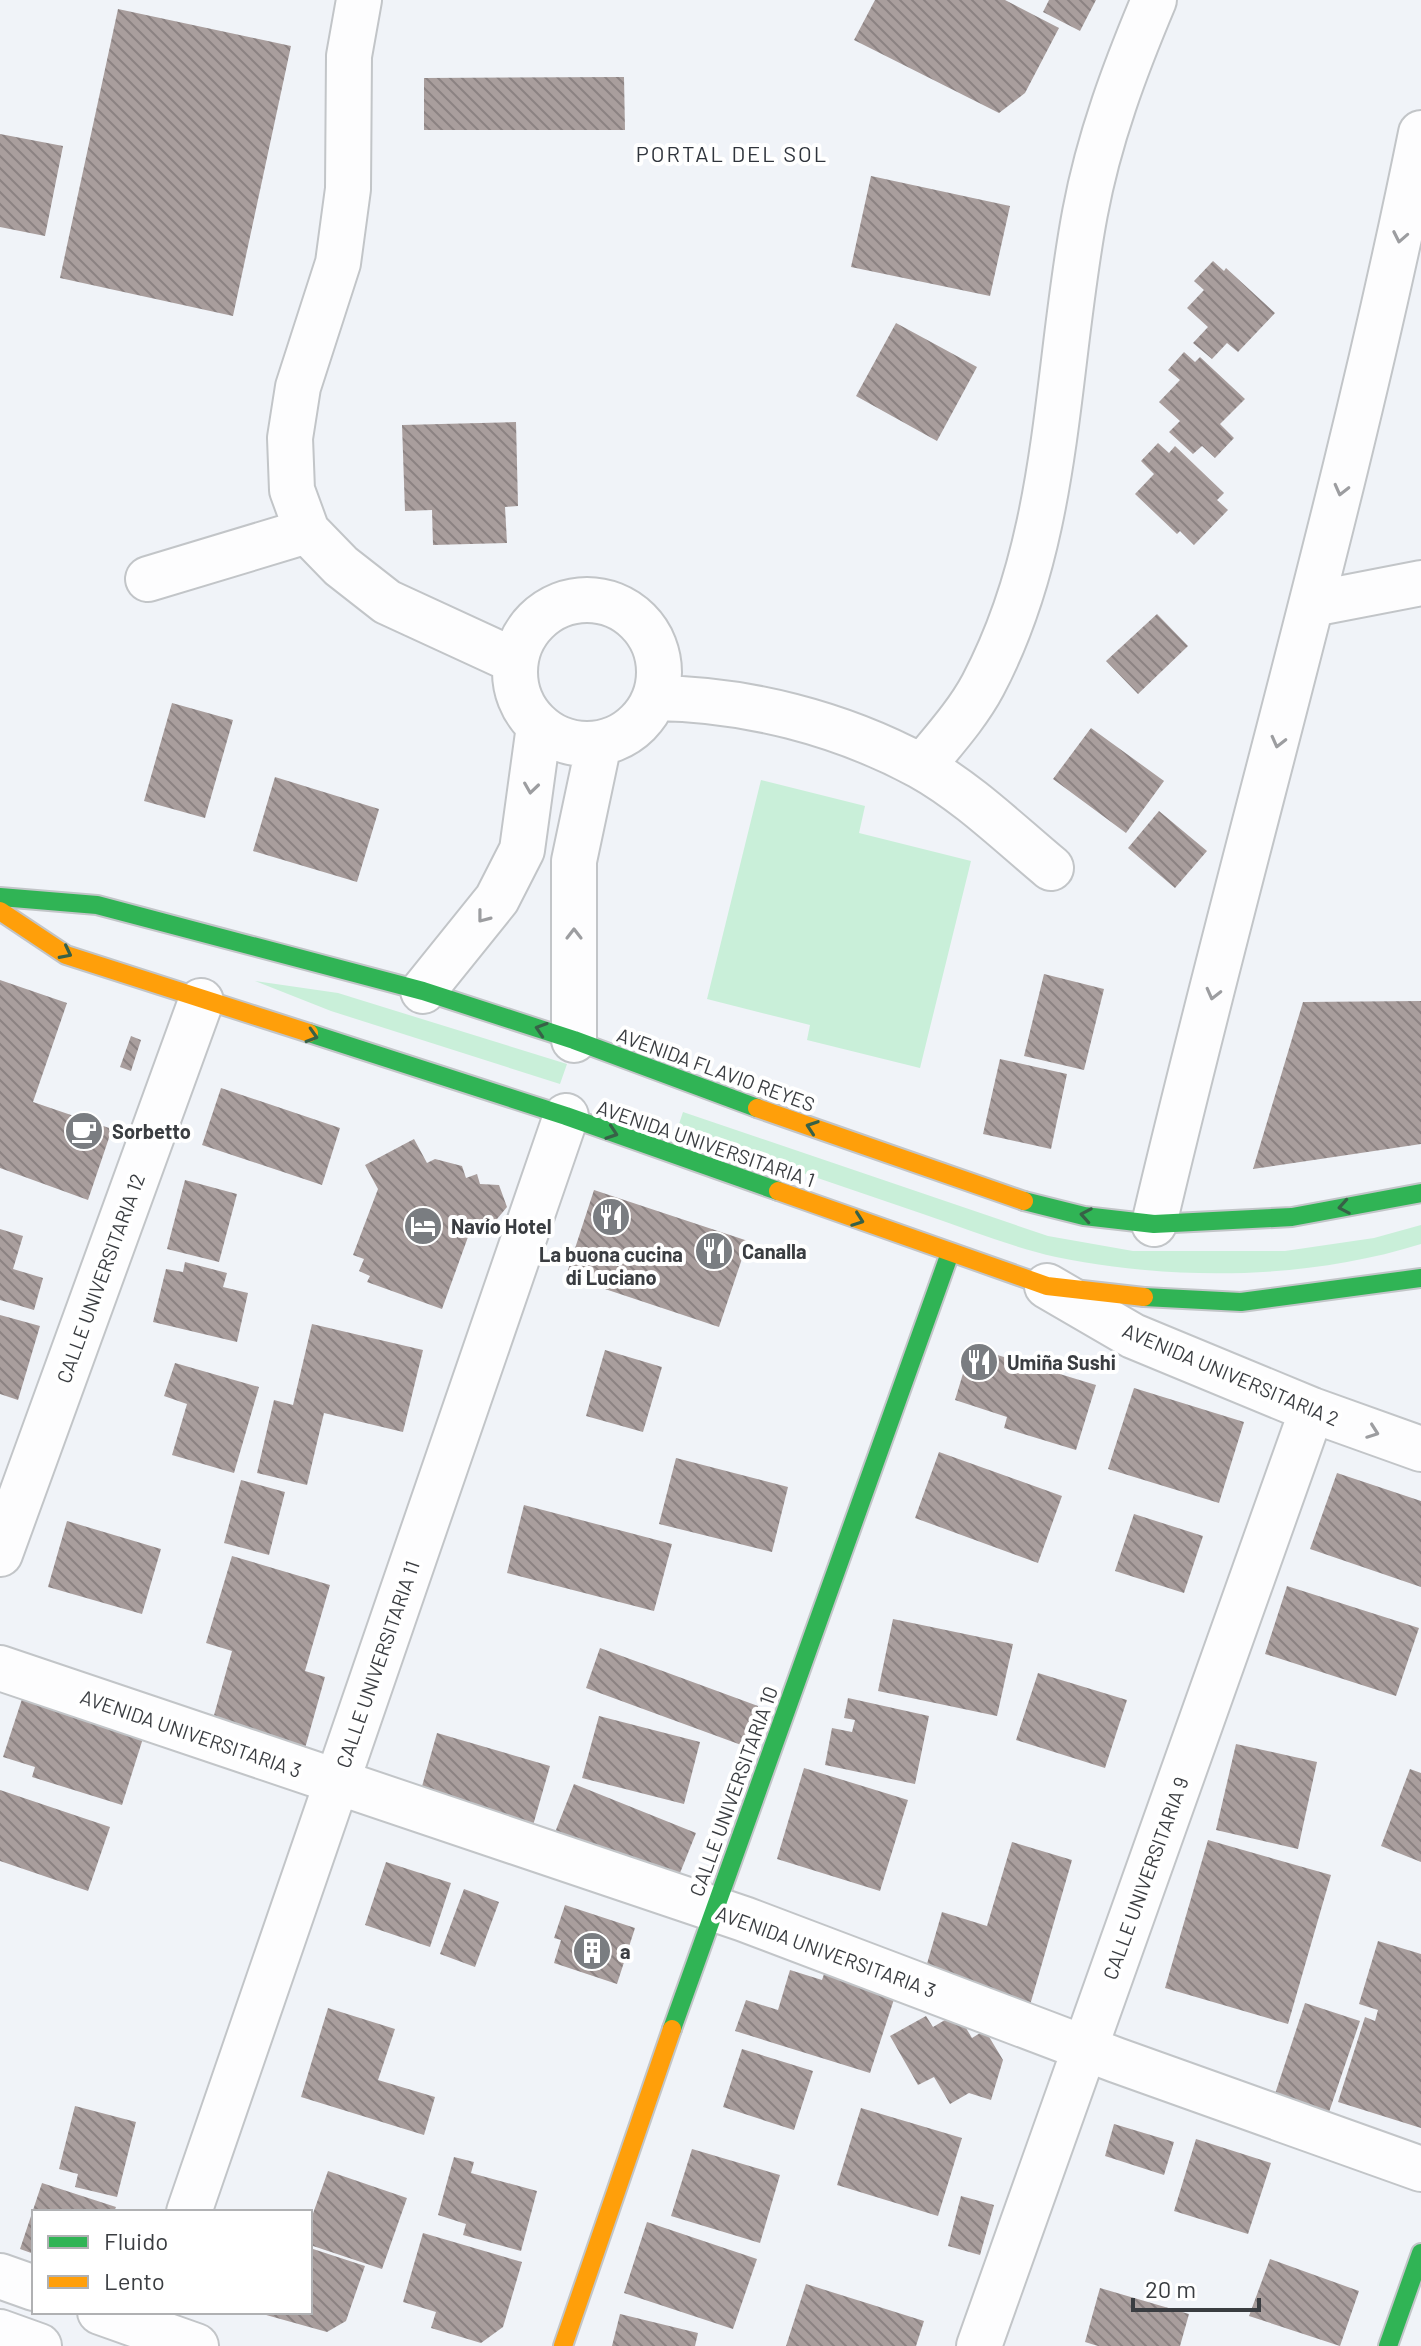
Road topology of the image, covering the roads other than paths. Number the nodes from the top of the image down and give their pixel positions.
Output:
1 (359, 0) edge
2 (1154, 0) edge
3 (1421, 133) edge
4 (307, 531) junction
5 (148, 579) dead end
6 (1421, 583) edge
7 (1313, 604) junction
8 (515, 661) junction
9 (655, 698) junction
10 (539, 726) junction
11 (599, 743) junction
12 (922, 767) junction
13 (522, 850) junction
14 (574, 861) junction
15 (1051, 868) dead end
16 (0, 897) edge
17 (0, 911) edge
18 (423, 991) junction
19 (201, 1001) junction
20 (574, 1040) junction
21 (566, 1116) junction
22 (1421, 1193) edge
23 (1154, 1224) junction
24 (950, 1253) junction
25 (1421, 1278) edge
26 (1047, 1286) junction
27 (1312, 1410) junction
28 (1421, 1449) edge
29 (0, 1554) edge
30 (0, 1668) edge
31 (336, 1783) junction
32 (713, 1910) junction
33 (1084, 2048) junction
34 (1421, 2169) edge
35 (190, 2210) edge
36 (1421, 2253) edge
37 (0, 2276) edge
38 (32, 2287) edge
39 (106, 2314) edge
40 (149, 2329) edge
41 (0, 2332) edge
42 (39, 2346) edge
43 (196, 2346) edge
44 (563, 2346) edge
45 (979, 2346) edge
46 (1388, 2346) edge

1 - 4 street
2 - 12 street
3 -> 7 street
4 - 5 street
4 - 8 street
6 - 7 street
7 -> 23 street
8 - 9 street
8 - 10 street
9 - 11 street
9 - 12 street
10 - 11 street
10 -> 13 street
11 - 14 street
12 - 15 street
13 - 14 street
13 -> 18 street
20 -> 14 street
16 - 18 main road, AVENIDA FLAVIO REYES
17 -> 19 main road, AVENIDA UNIVERSITARIA 1
20 -> 18 main road, AVENIDA FLAVIO REYES
19 -> 21 main road, AVENIDA UNIVERSITARIA 1
19 - 29 street, CALLE UNIVERSITARIA 12
23 -> 20 main road, AVENIDA FLAVIO REYES
21 -> 24 main road, AVENIDA UNIVERSITARIA 1
21 - 31 street, CALLE UNIVERSITARIA 11
22 -> 23 main road, AVENIDA FLAVIO REYES
24 - 26 main road, AVENIDA UNIVERSITARIA 1
24 - 32 main road, CALLE UNIVERSITARIA 10
25 - 26 main road, AVENIDA UNIVERSITARIA 1
26 - 27 street, AVENIDA UNIVERSITARIA 2
27 -> 28 street, AVENIDA UNIVERSITARIA 2
27 - 33 street, CALLE UNIVERSITARIA 9
30 - 31 street, AVENIDA UNIVERSITARIA 3
31 - 32 street, AVENIDA UNIVERSITARIA 3
31 - 35 street, CALLE UNIVERSITARIA 11
32 - 33 street, AVENIDA UNIVERSITARIA 3
32 - 44 main road, CALLE UNIVERSITARIA 10
33 - 34 street, AVENIDA UNIVERSITARIA 3
33 - 45 street, CALLE UNIVERSITARIA 9
36 - 46 main road
37 - 38 street
39 - 40 street
40 - 43 street
41 - 42 street

